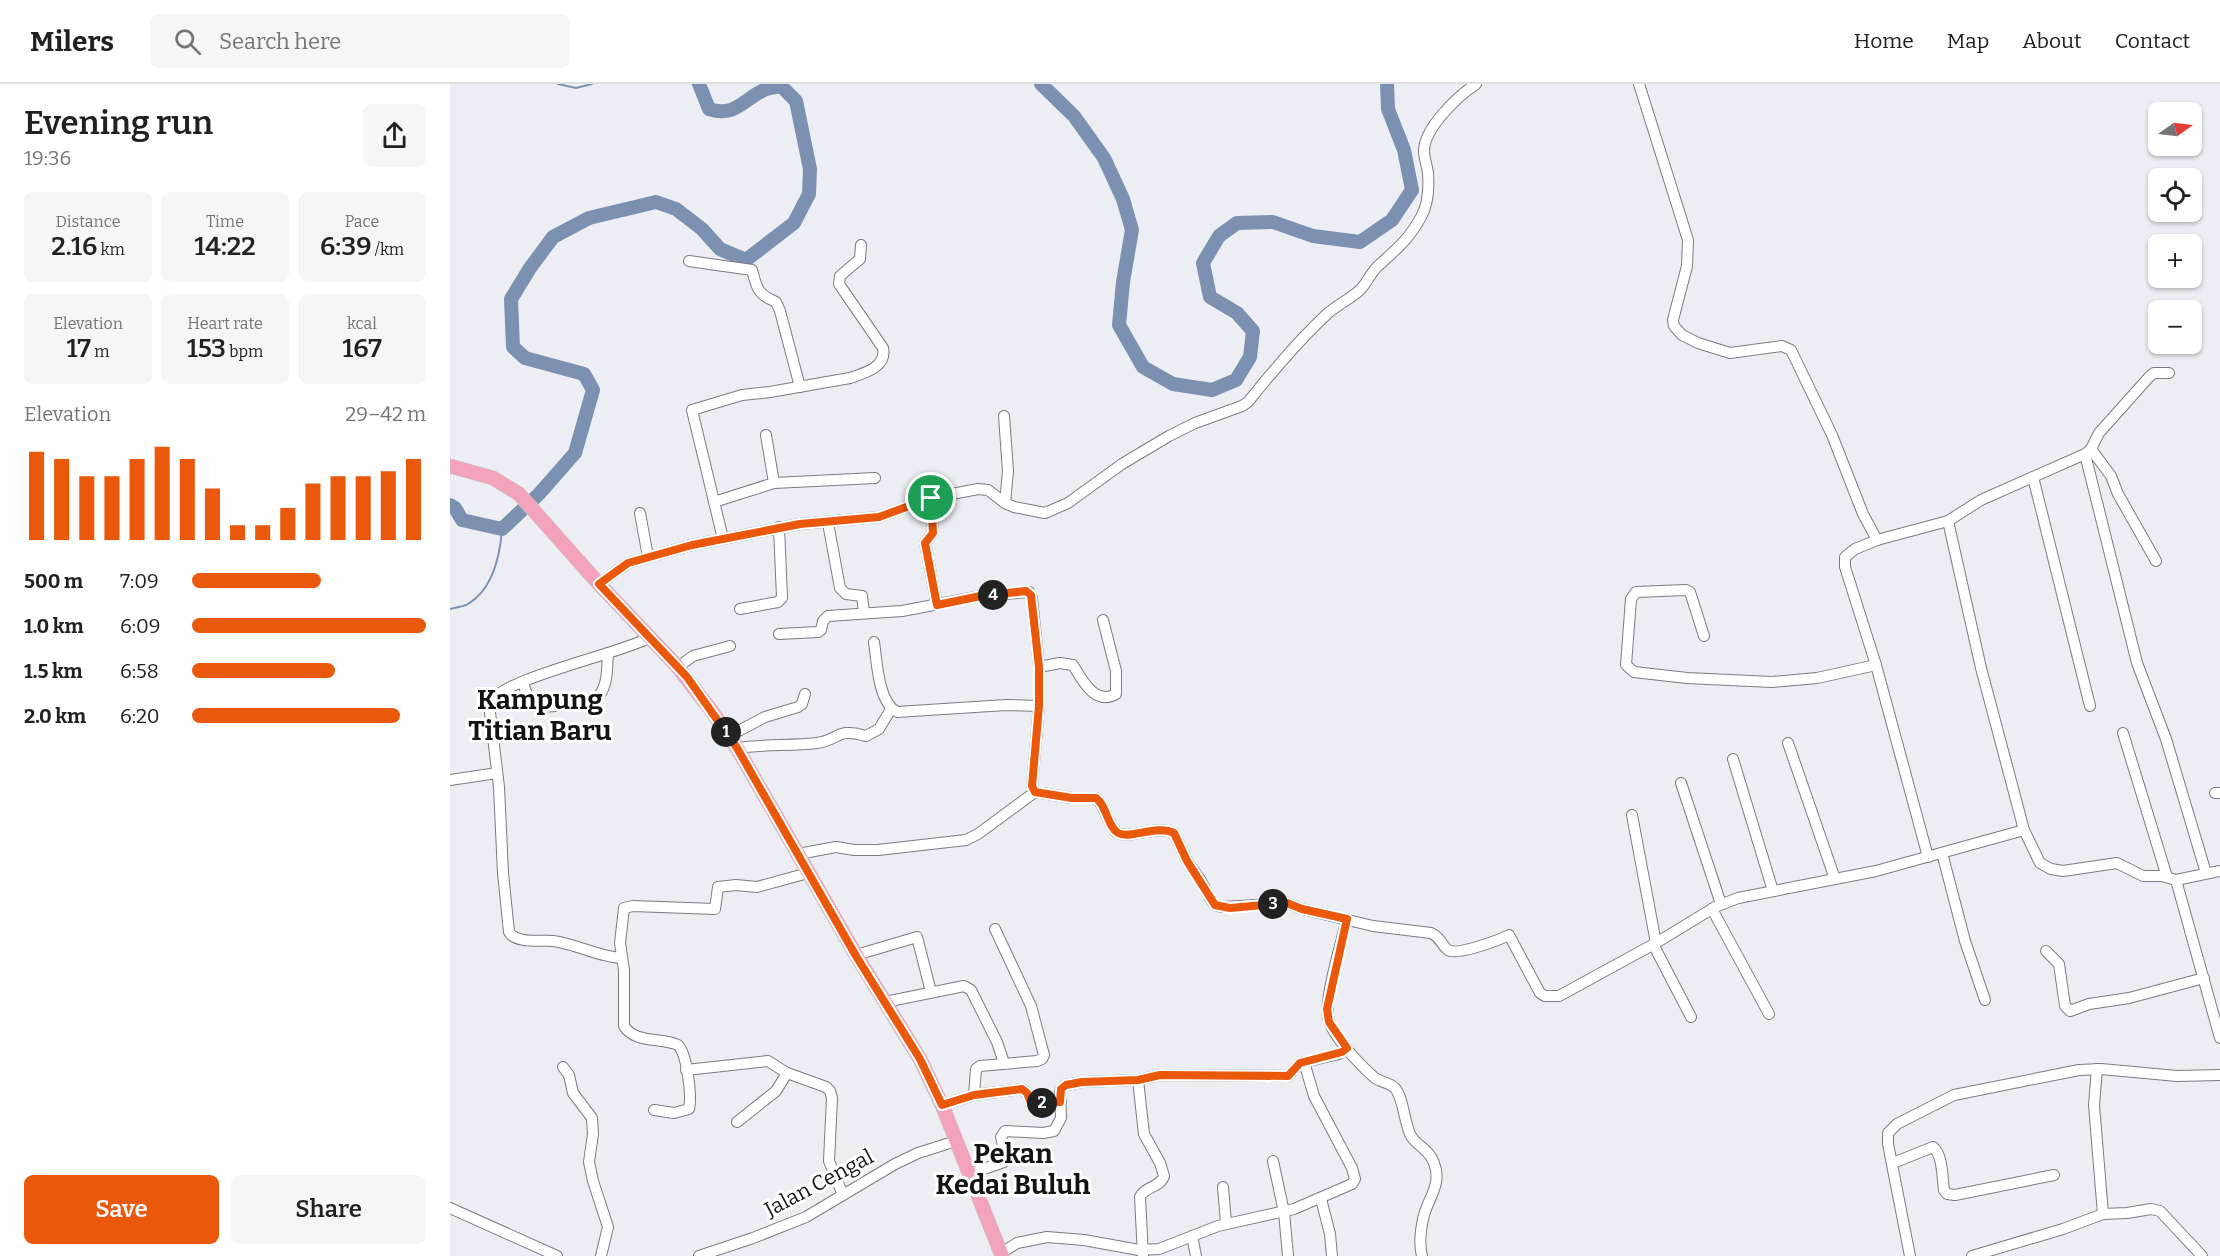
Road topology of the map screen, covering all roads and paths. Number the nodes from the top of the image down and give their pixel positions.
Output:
1 (1476, 84) edge
2 (1639, 84) edge
3 (861, 245) dead end
4 (689, 261) dead end
5 (2169, 374) dead end
6 (800, 387) junction
7 (1004, 416) dead end
8 (766, 435) dead end
9 (2088, 451) junction
10 (450, 466) edge
11 (2033, 477) junction
12 (875, 478) dead end
13 (774, 483) junction
14 (931, 498) junction
15 (714, 502) junction
16 (1005, 503) junction
17 (640, 513) dead end
18 (1948, 521) junction
19 (828, 523) junction
20 (779, 527) junction
21 (723, 539) junction
22 (1877, 540) junction
23 (648, 557) junction
24 (2156, 561) dead end
25 (599, 584) junction
26 (937, 605) junction
27 (740, 609) dead end
28 (864, 613) junction
29 (1103, 620) dead end
30 (779, 634) dead end
31 (1704, 636) dead end
32 (651, 637) junction
33 (874, 642) dead end
34 (730, 646) dead end
35 (608, 654) junction
36 (1876, 665) junction
37 (678, 667) junction
38 (1039, 667) junction
39 (523, 682) junction
40 (805, 694) dead end
41 (1039, 706) junction
42 (2090, 706) dead end
43 (891, 709) junction
44 (2123, 733) dead end
45 (733, 742) junction
46 (1788, 743) dead end
47 (1733, 759) dead end
48 (497, 773) junction
49 (451, 777) edge
50 (1681, 783) dead end
51 (1035, 792) junction
52 (1632, 815) dead end
53 (2024, 830) junction
54 (1942, 853) junction
55 (798, 854) junction
56 (1928, 857) junction
57 (2220, 871) edge
58 (808, 873) junction
59 (2206, 873) junction
60 (2171, 878) junction
61 (1835, 879) junction
62 (1773, 891) junction
63 (1716, 907) junction
64 (1347, 919) junction
65 (995, 929) dead end
66 (1654, 943) junction
67 (2046, 951) dead end
68 (856, 956) junction
69 (622, 958) junction
70 (2204, 978) junction
71 (931, 992) junction
72 (1985, 1000) dead end
73 (885, 1002) junction
74 (1769, 1014) dead end
75 (1691, 1017) dead end
76 (2220, 1038) edge
77 (1347, 1048) junction
78 (1304, 1062) junction
79 (1004, 1063) junction
80 (563, 1067) dead end
81 (2097, 1069) junction
82 (686, 1070) junction
83 (788, 1073) junction
84 (2220, 1076) edge
85 (1138, 1080) junction
86 (974, 1095) junction
87 (1060, 1102) junction
88 (942, 1105) junction
89 (654, 1110) dead end
90 (737, 1122) dead end
91 (956, 1141) junction
92 (1273, 1161) dead end
93 (1893, 1163) junction
94 (969, 1174) junction
95 (2054, 1175) dead end
96 (1223, 1187) dead end
97 (843, 1195) junction
98 (1321, 1199) junction
99 (450, 1208) edge
100 (1284, 1212) junction
101 (2103, 1214) junction
102 (1226, 1223) junction
103 (1192, 1236) junction
104 (1143, 1253) edge
105 (1992, 1253) edge
106 (1001, 1254) edge
107 (556, 1256) edge
108 (601, 1256) edge
109 (699, 1256) edge
110 (1196, 1256) edge
111 (1288, 1256) edge
112 (1332, 1256) edge
113 (1422, 1256) edge
114 (1910, 1256) edge
115 (1972, 1256) edge
116 (2202, 1256) edge

1 - 16 street
2 - 22 street
3 - 6 street
4 - 6 street
5 - 9 street
6 - 15 street
7 - 16 street
8 - 13 street
9 - 11 street
9 - 24 street
9 - 59 street
10 - 25 main road
11 - 18 street
11 - 42 street
12 - 13 street
13 - 15 street
14 - 16 street
14 - 19 street
14 - 26 street
15 - 21 street
17 - 23 street
18 - 22 street
18 - 53 street
19 - 20 street
19 - 28 street
20 - 21 street
20 - 27 street
21 - 23 street
22 - 36 street
23 - 25 street
25 - 32 main road
26 - 28 street
26 - 38 street
28 - 30 street
29 - 38 street
31 - 36 street
32 - 35 street
32 - 37 main road
33 - 43 street
34 - 37 street
35 - 39 street
35 - 39 street
36 - 56 street
37 - 45 main road
38 - 41 street
39 - 48 street
40 - 45 street
41 - 43 street
41 - 51 street
43 - 45 street
44 - 60 street
45 - 55 main road
46 - 61 street
47 - 62 street
48 - 49 street
48 - 69 street
50 - 63 street
51 - 55 street
51 - 64 street
52 - 66 street
53 - 54 street
53 - 60 street
54 - 56 street
54 - 72 street
55 - 58 main road
56 - 61 street
57 - 59 street
58 - 68 main road
58 - 69 street
59 - 60 street
60 - 70 street
61 - 62 street
62 - 63 street
63 - 66 street
63 - 74 street
64 - 66 street
64 - 77 street
65 - 79 street
66 - 75 street
67 - 70 street
68 - 71 street
68 - 73 main road
69 - 82 street
70 - 76 street
71 - 73 street
71 - 79 street
73 - 88 main road
77 - 78 street
77 - 113 street
78 - 85 street
78 - 98 street
79 - 86 street
80 - 108 street
81 - 84 street
81 - 93 street
81 - 101 street
82 - 83 street
82 - 89 street
83 - 90 street
83 - 97 street
85 - 87 street
85 - 104 street
86 - 87 street
86 - 88 street
87 - 94 street
88 - 91 main road
91 - 94 main road
91 - 97 street, Jalan Cengal
92 - 100 street
93 - 95 street
93 - 114 street
94 - 106 main road
96 - 102 street
97 - 109 street, Jalan Cengal
98 - 100 street
98 - 112 street
99 - 107 street
100 - 102 street
100 - 111 street
101 - 105 street
101 - 116 street
102 - 103 street
103 - 104 street
103 - 110 street
104 - 106 street
105 - 115 street

